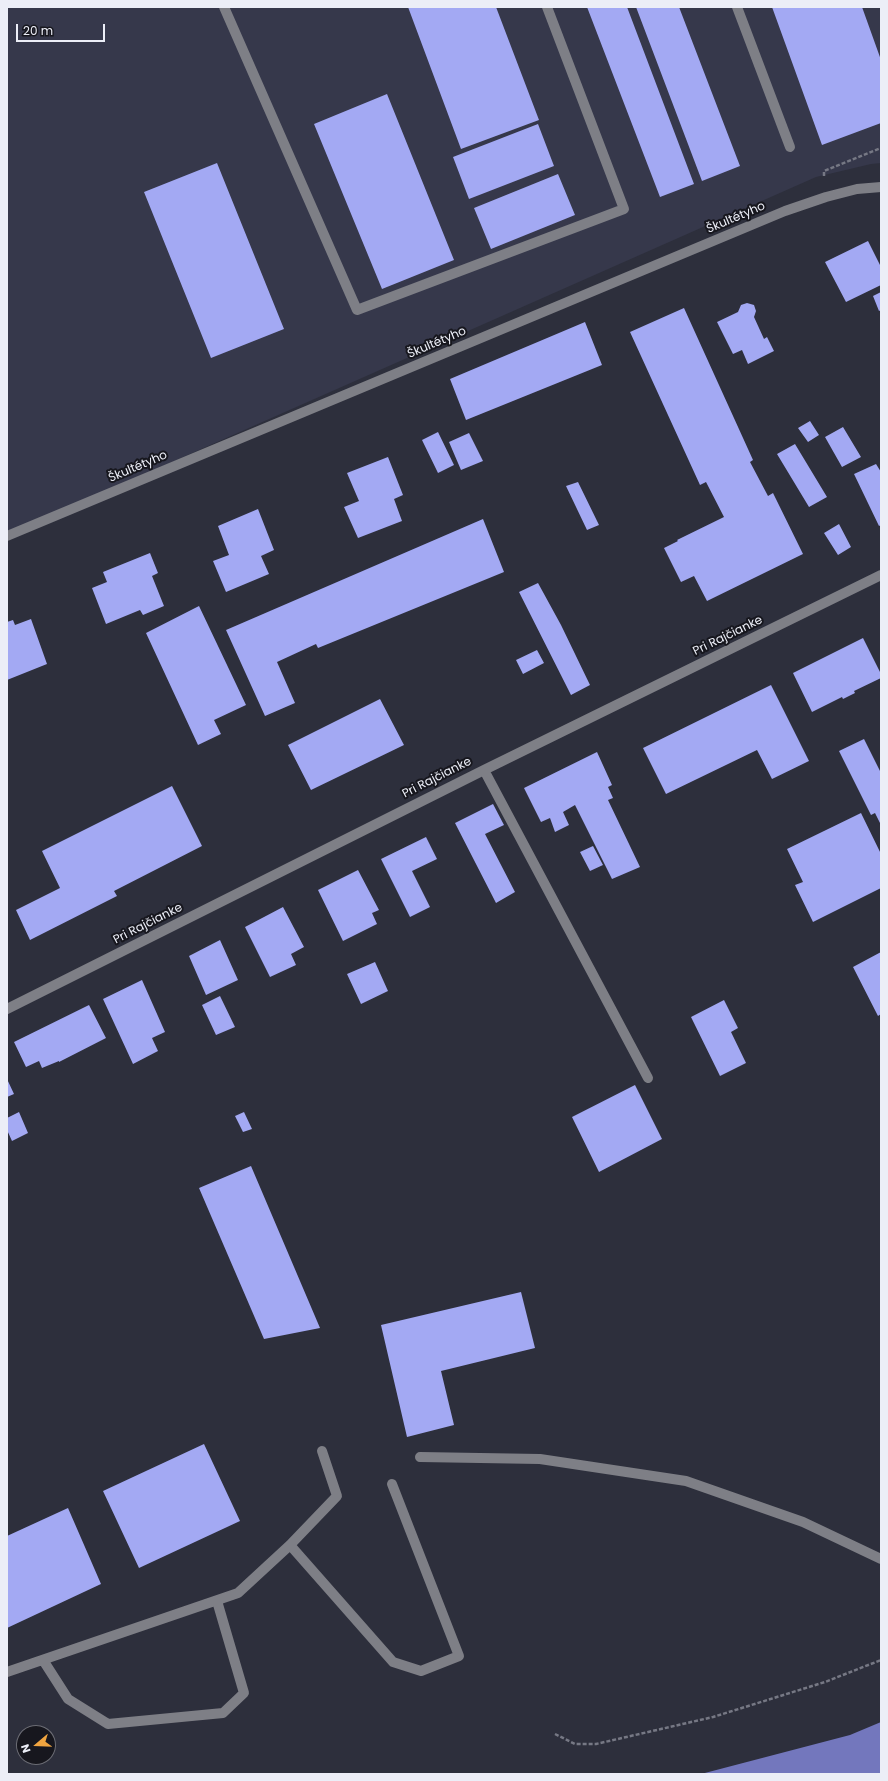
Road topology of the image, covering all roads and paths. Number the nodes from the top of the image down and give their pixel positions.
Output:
1 (224, 7) edge
2 (547, 7) edge
3 (736, 7) edge
4 (790, 147) dead end
5 (881, 187) edge
6 (7, 536) edge
7 (881, 575) edge
8 (484, 770) junction
9 (7, 1009) edge
10 (648, 1078) dead end
11 (322, 1452) dead end
12 (420, 1457) dead end
13 (392, 1484) dead end
14 (290, 1545) junction
15 (881, 1560) edge
16 (217, 1600) junction
17 (43, 1660) junction
18 (881, 1660) edge
19 (7, 1672) edge
20 (556, 1734) dead end

1 - 2 street
3 - 4 street
5 - 6 street, Škultétyho
7 - 8 street, Pri Rajčianke
8 - 9 street, Pri Rajčianke
8 - 10 street
11 - 14 street
12 - 15 street
13 - 14 street
14 - 16 street
16 - 17 street
16 - 17 street
17 - 19 street
18 - 20 path

